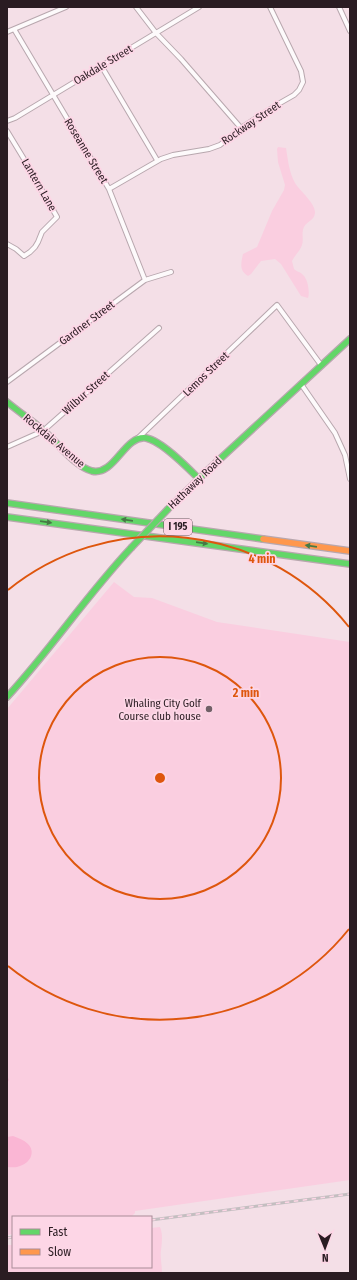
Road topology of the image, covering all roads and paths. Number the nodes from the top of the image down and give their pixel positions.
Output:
1 (66, 7) edge
2 (136, 7) edge
3 (199, 7) edge
4 (270, 7) edge
5 (339, 7) edge
6 (14, 29) junction
7 (350, 31) edge
8 (7, 32) edge
9 (156, 33) junction
10 (102, 66) junction
11 (52, 95) junction
12 (7, 121) edge
13 (241, 128) junction
14 (7, 131) edge
15 (157, 160) junction
16 (109, 189) junction
17 (7, 244) edge
18 (171, 272) dead end
19 (145, 280) junction
20 (159, 328) dead end
21 (350, 339) edge
22 (321, 365) junction
23 (7, 382) edge
24 (301, 384) junction
25 (7, 402) edge
26 (44, 431) junction
27 (134, 442) junction
28 (7, 447) edge
29 (198, 479) junction
30 (350, 479) edge
31 (7, 503) edge
32 (7, 517) edge
33 (350, 551) edge
34 (350, 564) edge
35 (7, 696) edge

1 - 6 street
2 - 9 street
3 - 9 street, Oakdale Street
4 - 13 street, Rockway Street
5 - 7 street
6 - 8 street
6 - 11 street, Roseanne Street
9 - 10 street, Oakdale Street
9 - 13 street
10 - 11 street, Oakdale Street
10 - 15 street
11 - 12 street, Oakdale Street
11 - 16 street, Roseanne Street
13 - 15 street, Rockway Street
14 - 17 street, Lantern Lane
15 - 16 street, Rockway Street
16 - 19 street, Roseanne Street
18 - 19 street, Gardner Street
19 - 23 street, Gardner Street
20 - 26 street, Wilbur Street
21 - 22 main road, Hathaway Road
22 - 24 main road, Hathaway Road
22 - 27 street, Lemos Street
24 - 29 main road, Hathaway Road
24 - 30 street
25 - 26 main road, Rockdale Avenue
26 - 27 main road, Rockdale Avenue
26 - 28 street, Wilbur Street
27 - 29 main road
29 - 35 main road, Hathaway Road, bridge
33 -> 31 main road, I 195
32 -> 34 main road, I 195

